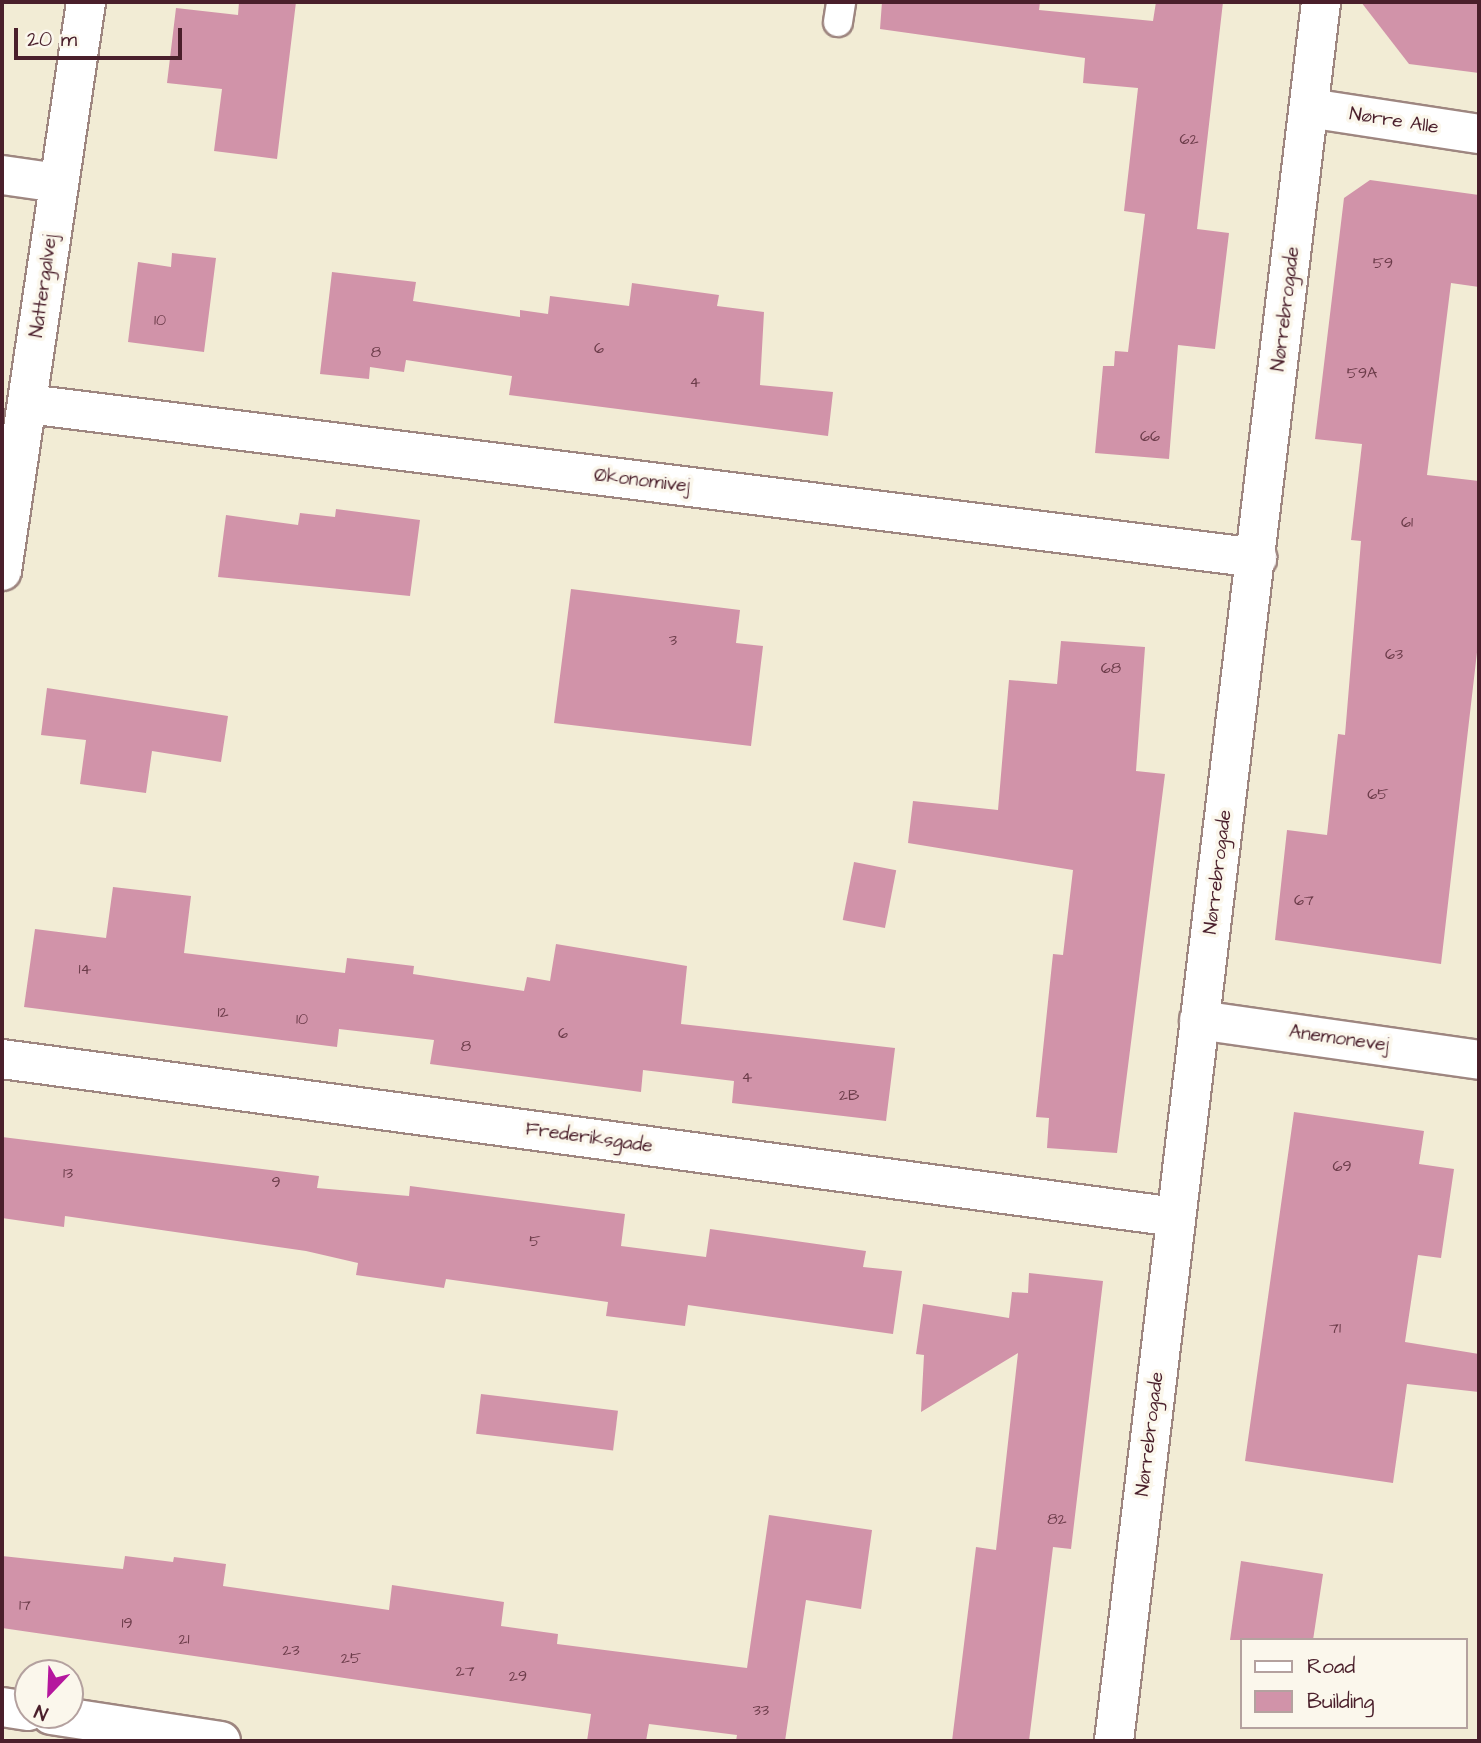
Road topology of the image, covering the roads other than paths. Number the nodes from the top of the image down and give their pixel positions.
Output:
1 (86, 2) edge
2 (1321, 2) edge
3 (1309, 108) junction
4 (1479, 134) edge
5 (2, 175) edge
6 (58, 183) junction
7 (28, 404) junction
8 (1257, 558) junction
9 (2, 571) edge
10 (1199, 1020) junction
11 (2, 1059) edge
12 (1479, 1060) edge
13 (1175, 1217) junction
14 (84, 1720) edge
15 (221, 1741) edge
16 (1114, 1741) edge

1 - 6 street, Nattergalvej
2 - 3 street, Nørrebrogade
3 - 4 street, Nørre Alle
3 - 8 street, Nørrebrogade
5 - 6 street
6 - 7 street, Nattergalvej
7 - 8 street, Økonomivej
7 - 9 street, Nattergalvej
8 - 10 street, Nørrebrogade
10 - 12 street, Anemonevej
10 - 13 street, Nørrebrogade
11 - 13 street, Frederiksgade
13 - 16 street, Nørrebrogade
14 - 15 street

